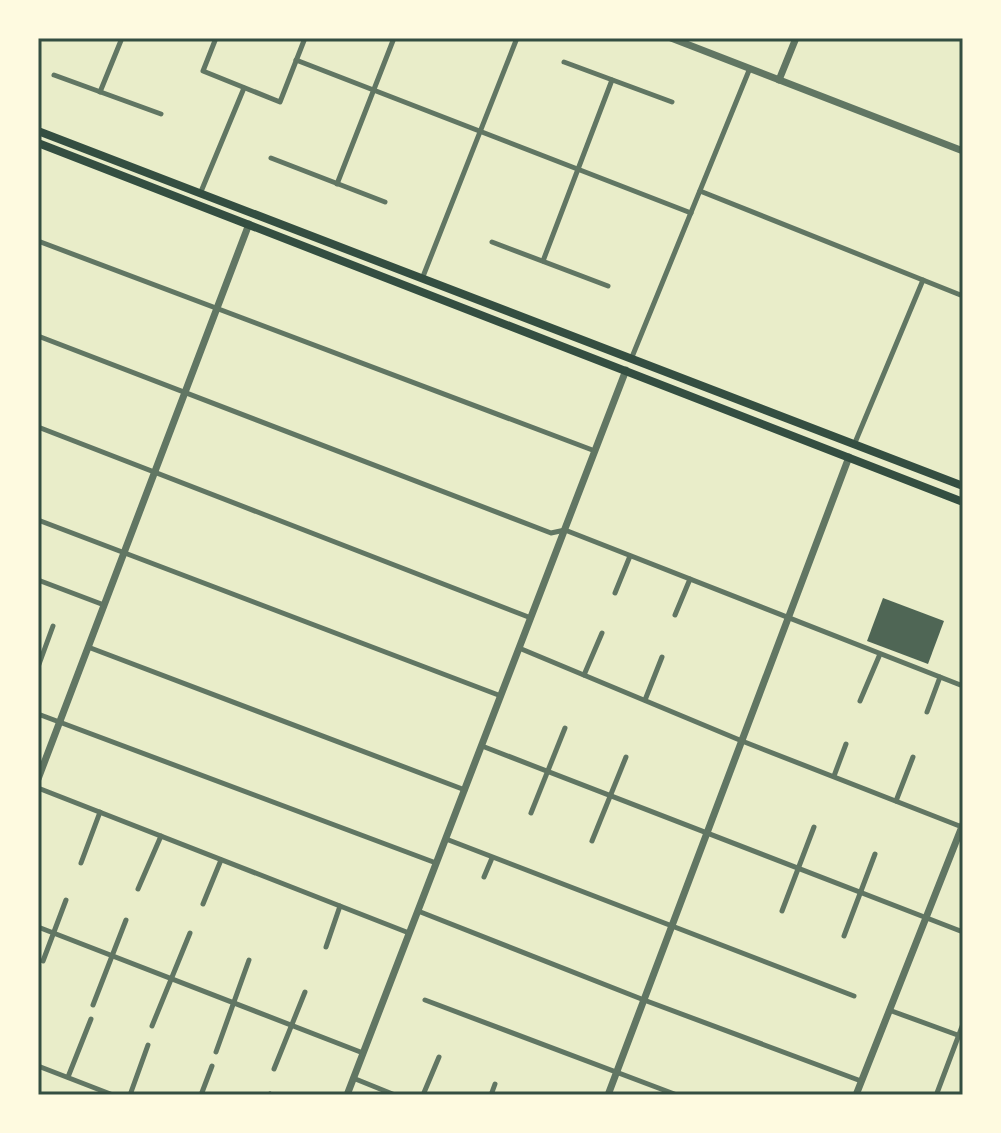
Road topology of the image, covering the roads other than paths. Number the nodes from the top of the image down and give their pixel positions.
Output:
1 (122, 38) edge
2 (216, 38) edge
3 (305, 38) edge
4 (394, 38) edge
5 (517, 38) edge
6 (671, 38) edge
7 (796, 38) edge
8 (296, 60) junction
9 (564, 62) dead end
10 (750, 68) junction
11 (54, 75) dead end
12 (612, 80) junction
13 (779, 80) junction
14 (244, 88) junction
15 (374, 91) junction
16 (100, 92) junction
17 (672, 102) dead end
18 (161, 114) dead end
19 (38, 131) edge
20 (480, 132) junction
21 (38, 143) edge
22 (963, 151) edge
23 (271, 158) dead end
24 (576, 169) junction
25 (337, 184) junction
26 (700, 191) junction
27 (200, 194) junction
28 (385, 202) dead end
29 (691, 213) junction
30 (249, 224) junction
31 (38, 241) edge
32 (492, 242) dead end
33 (543, 261) junction
34 (422, 279) junction
35 (923, 280) junction
36 (608, 286) dead end
37 (963, 296) edge
38 (217, 307) junction
39 (38, 336) edge
40 (632, 357) junction
41 (626, 370) junction
42 (185, 393) junction
43 (38, 427) edge
44 (854, 445) junction
45 (595, 451) junction
46 (849, 457) junction
47 (155, 472) junction
48 (963, 486) edge
49 (963, 502) edge
50 (38, 520) edge
51 (565, 530) junction
52 (124, 553) junction
53 (630, 556) junction
54 (690, 579) junction
55 (38, 580) edge
56 (615, 593) dead end
57 (104, 605) junction
58 (675, 615) dead end
59 (531, 618) junction
60 (788, 618) junction
61 (53, 626) dead end
62 (602, 633) dead end
63 (88, 647) junction
64 (519, 648) junction
65 (880, 654) junction
66 (662, 657) dead end
67 (38, 667) edge
68 (584, 675) junction
69 (940, 677) junction
70 (963, 686) edge
71 (501, 696) junction
72 (645, 700) junction
73 (860, 701) dead end
74 (927, 712) dead end
75 (38, 714) edge
76 (60, 722) junction
77 (565, 728) dead end
78 (742, 741) junction
79 (846, 744) dead end
80 (482, 746) junction
81 (626, 757) dead end
82 (913, 757) dead end
83 (547, 772) junction
84 (834, 776) junction
85 (38, 779) edge
86 (38, 788) edge
87 (465, 790) junction
88 (610, 796) junction
89 (896, 801) junction
90 (100, 812) junction
91 (531, 813) dead end
92 (963, 826) edge
93 (814, 827) dead end
94 (707, 834) junction
95 (161, 836) junction
96 (446, 839) junction
97 (592, 841) dead end
98 (875, 854) dead end
99 (492, 858) junction
100 (221, 860) junction
101 (81, 863) dead end
102 (436, 863) junction
103 (798, 869) junction
104 (484, 877) dead end
105 (138, 889) dead end
106 (860, 893) junction
107 (66, 900) dead end
108 (203, 904) dead end
109 (340, 906) junction
110 (418, 911) junction
111 (782, 911) dead end
112 (926, 918) junction
113 (126, 920) dead end
114 (672, 925) junction
115 (38, 927) edge
116 (963, 932) edge
117 (54, 933) junction
118 (190, 933) dead end
119 (409, 933) junction
120 (844, 936) dead end
121 (326, 947) dead end
122 (113, 956) junction
123 (249, 960) dead end
124 (43, 961) dead end
125 (172, 979) junction
126 (305, 992) dead end
127 (854, 996) dead end
128 (425, 1000) dead end
129 (644, 1000) junction
130 (233, 1002) junction
131 (93, 1005) dead end
132 (889, 1010) junction
133 (91, 1019) dead end
134 (963, 1024) edge
135 (292, 1025) junction
136 (152, 1026) dead end
137 (961, 1037) edge
138 (148, 1045) dead end
139 (216, 1052) dead end
140 (363, 1053) junction
141 (439, 1057) dead end
142 (38, 1066) edge
143 (212, 1066) dead end
144 (274, 1069) dead end
145 (616, 1072) junction
146 (68, 1077) junction
147 (353, 1078) junction
148 (861, 1081) junction
149 (495, 1084) dead end
150 (937, 1093) dead end
151 (113, 1095) edge
152 (130, 1095) edge
153 (201, 1095) edge
154 (347, 1095) edge
155 (395, 1095) edge
156 (423, 1095) edge
157 (491, 1095) edge
158 (608, 1095) edge
159 (677, 1095) edge
160 (856, 1095) edge

1 - 16 street
2 - 14 street
3 - 8 street
4 - 15 street
5 - 20 street
6 - 10 street
7 - 13 street
8 - 14 street
8 - 15 street
9 - 12 street
10 - 13 street
10 - 26 street
11 - 16 street
12 - 17 street
12 - 24 street
13 - 22 street
14 - 27 street
15 - 20 street
15 - 25 street
16 - 18 street
19 - 27 main road
20 - 24 street
20 - 34 street
21 - 30 main road
23 - 25 street
24 - 29 street
24 - 33 street
25 - 28 street
26 - 29 street
26 - 35 street
27 - 34 main road
29 - 40 street
30 - 38 street
30 - 41 main road
31 - 38 street
32 - 33 street
33 - 36 street
34 - 40 main road
35 - 37 street
35 - 44 street
38 - 42 street
38 - 45 street
39 - 42 street
40 - 41 main road
40 - 44 main road
41 - 45 street
41 - 46 main road
42 - 47 street
42 - 51 street
43 - 47 street
44 - 46 main road
44 - 48 main road
45 - 51 street
46 - 49 main road
46 - 60 street
47 - 52 street
47 - 59 street
50 - 52 street
51 - 53 street
51 - 59 street
52 - 57 street
52 - 71 street
53 - 54 street
53 - 56 street
54 - 58 street
54 - 60 street
55 - 57 street
57 - 63 street
59 - 64 street
60 - 65 street
60 - 78 street
61 - 67 street
62 - 68 street
63 - 76 street
63 - 87 street
64 - 68 street
64 - 71 street
65 - 69 street
65 - 73 street
66 - 72 street
68 - 72 street
69 - 70 street
69 - 74 street
71 - 80 street
72 - 78 street
75 - 76 street
76 - 85 street
76 - 102 street
77 - 83 street
78 - 84 street
78 - 94 street
79 - 84 street
80 - 83 street
80 - 87 street
81 - 88 street
82 - 89 street
83 - 88 street
83 - 91 street
84 - 89 street
86 - 90 street
87 - 96 street
88 - 94 street
88 - 97 street
89 - 92 street
90 - 95 street
90 - 101 street
92 - 112 street
93 - 103 street
94 - 103 street
94 - 114 street
95 - 100 street
95 - 105 street
96 - 99 street
96 - 102 street
98 - 106 street
99 - 104 street
99 - 114 street
100 - 108 street
100 - 109 street
102 - 110 street
103 - 106 street
103 - 111 street
106 - 112 street
106 - 120 street
107 - 117 street
109 - 119 street
109 - 121 street
110 - 119 street
110 - 129 street
112 - 116 street
112 - 132 street
113 - 122 street
114 - 127 street
114 - 129 street
115 - 117 street
117 - 122 street
117 - 124 street
118 - 125 street
119 - 140 street
122 - 125 street
122 - 131 street
123 - 130 street
125 - 130 street
125 - 136 street
126 - 135 street
128 - 145 street
129 - 145 street
129 - 148 street
130 - 135 street
130 - 139 street
132 - 137 street
132 - 148 street
133 - 146 street
134 - 137 street
135 - 140 street
135 - 144 street
137 - 150 street
138 - 152 street
140 - 147 street
141 - 156 street
142 - 146 street
143 - 153 street
145 - 158 street
145 - 159 street
146 - 151 street
147 - 154 street
147 - 155 street
148 - 160 street
149 - 157 street

